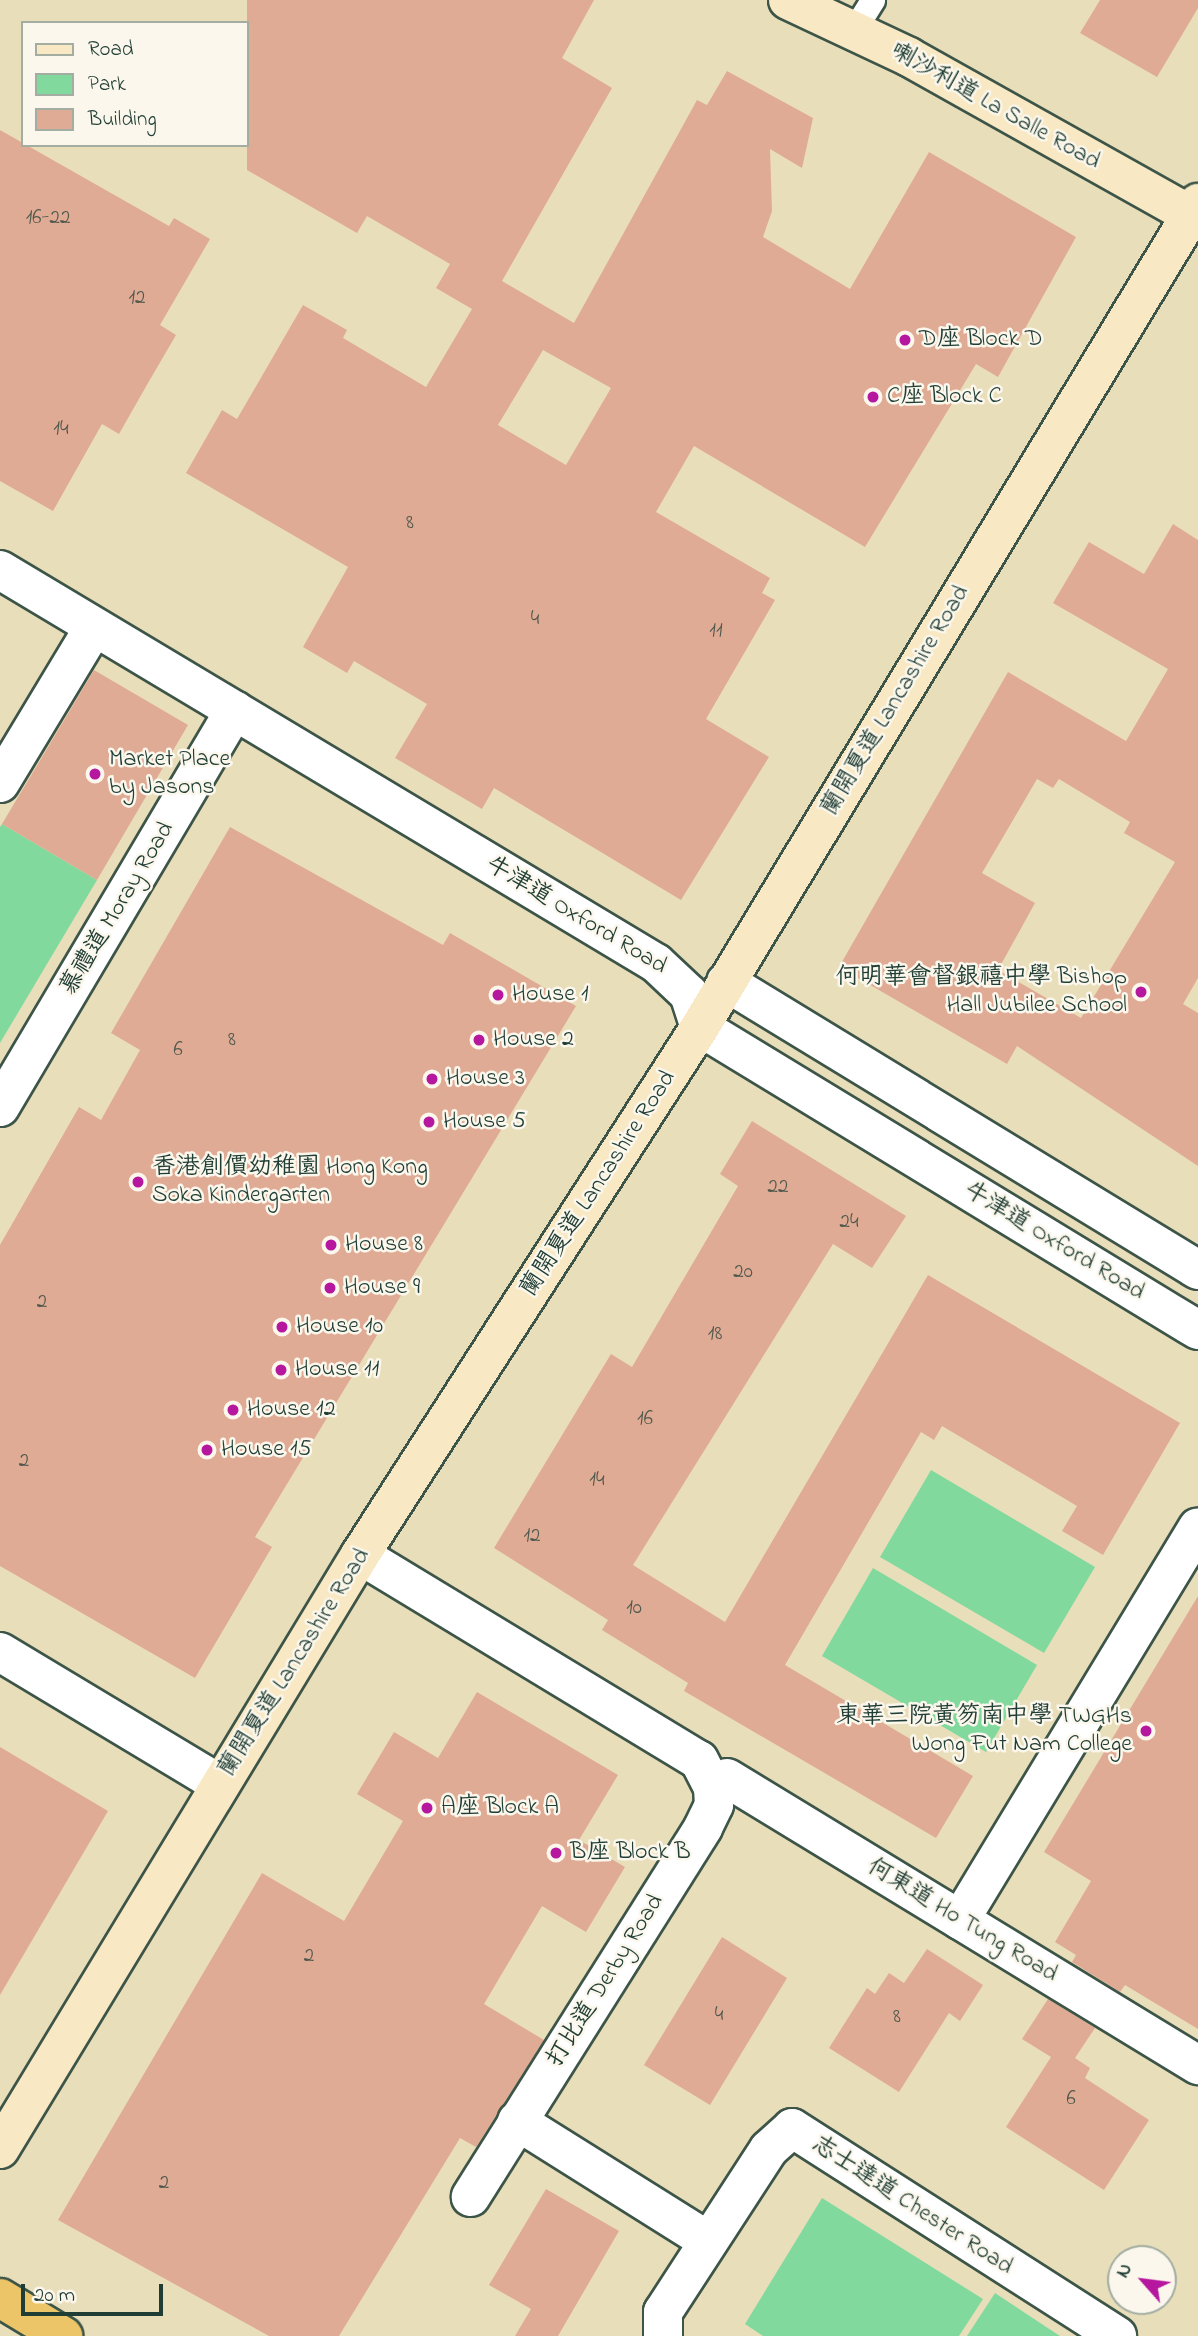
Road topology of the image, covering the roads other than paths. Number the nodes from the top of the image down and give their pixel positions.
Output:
1 (788, 0) edge
2 (864, 16) edge
3 (1196, 213) edge
4 (0, 570) edge
5 (94, 627) junction
6 (235, 710) junction
7 (0, 783) edge
8 (726, 982) junction
9 (700, 1027) junction
10 (0, 1107) edge
11 (1198, 1270) edge
12 (1198, 1329) edge
13 (1198, 1528) edge
14 (360, 1555) junction
15 (0, 1652) edge
16 (713, 1769) junction
17 (220, 1784) junction
18 (960, 1920) junction
19 (1198, 2065) edge
20 (517, 2121) junction
21 (0, 2149) edge
22 (471, 2197) dead end
23 (708, 2241) junction
24 (0, 2298) edge
25 (63, 2336) edge
26 (663, 2336) edge
27 (1117, 2336) edge

1 - 2 street, 喇沙利道 La Salle Road
2 - 3 street, 喇沙利道 La Salle Road
3 - 8 street, 蘭開夏道 Lancashire Road
4 - 5 street, 牛津道 Oxford Road
5 - 6 street, 牛津道 Oxford Road
5 - 7 street
6 - 9 street, 牛津道 Oxford Road
6 - 10 street, 慕禮道 Moray Road
8 - 9 street, 蘭開夏道 Lancashire Road
8 - 11 street, 牛津道 Oxford Road
9 - 12 street, 牛津道 Oxford Road
9 - 14 street, 蘭開夏道 Lancashire Road
13 - 18 street
14 - 16 street, 何東道 Ho Tung Road
14 - 17 street, 蘭開夏道 Lancashire Road
15 - 17 street
16 - 18 street, 何東道 Ho Tung Road
16 - 20 street, 打比道 Derby Road
17 - 21 street, 蘭開夏道 Lancashire Road
18 - 19 street, 何東道 Ho Tung Road
20 - 22 street, 打比道 Derby Road
20 - 23 street
23 - 26 street, 志士達道 Chester Road
23 - 27 street, 志士達道 Chester Road
24 - 25 highway

